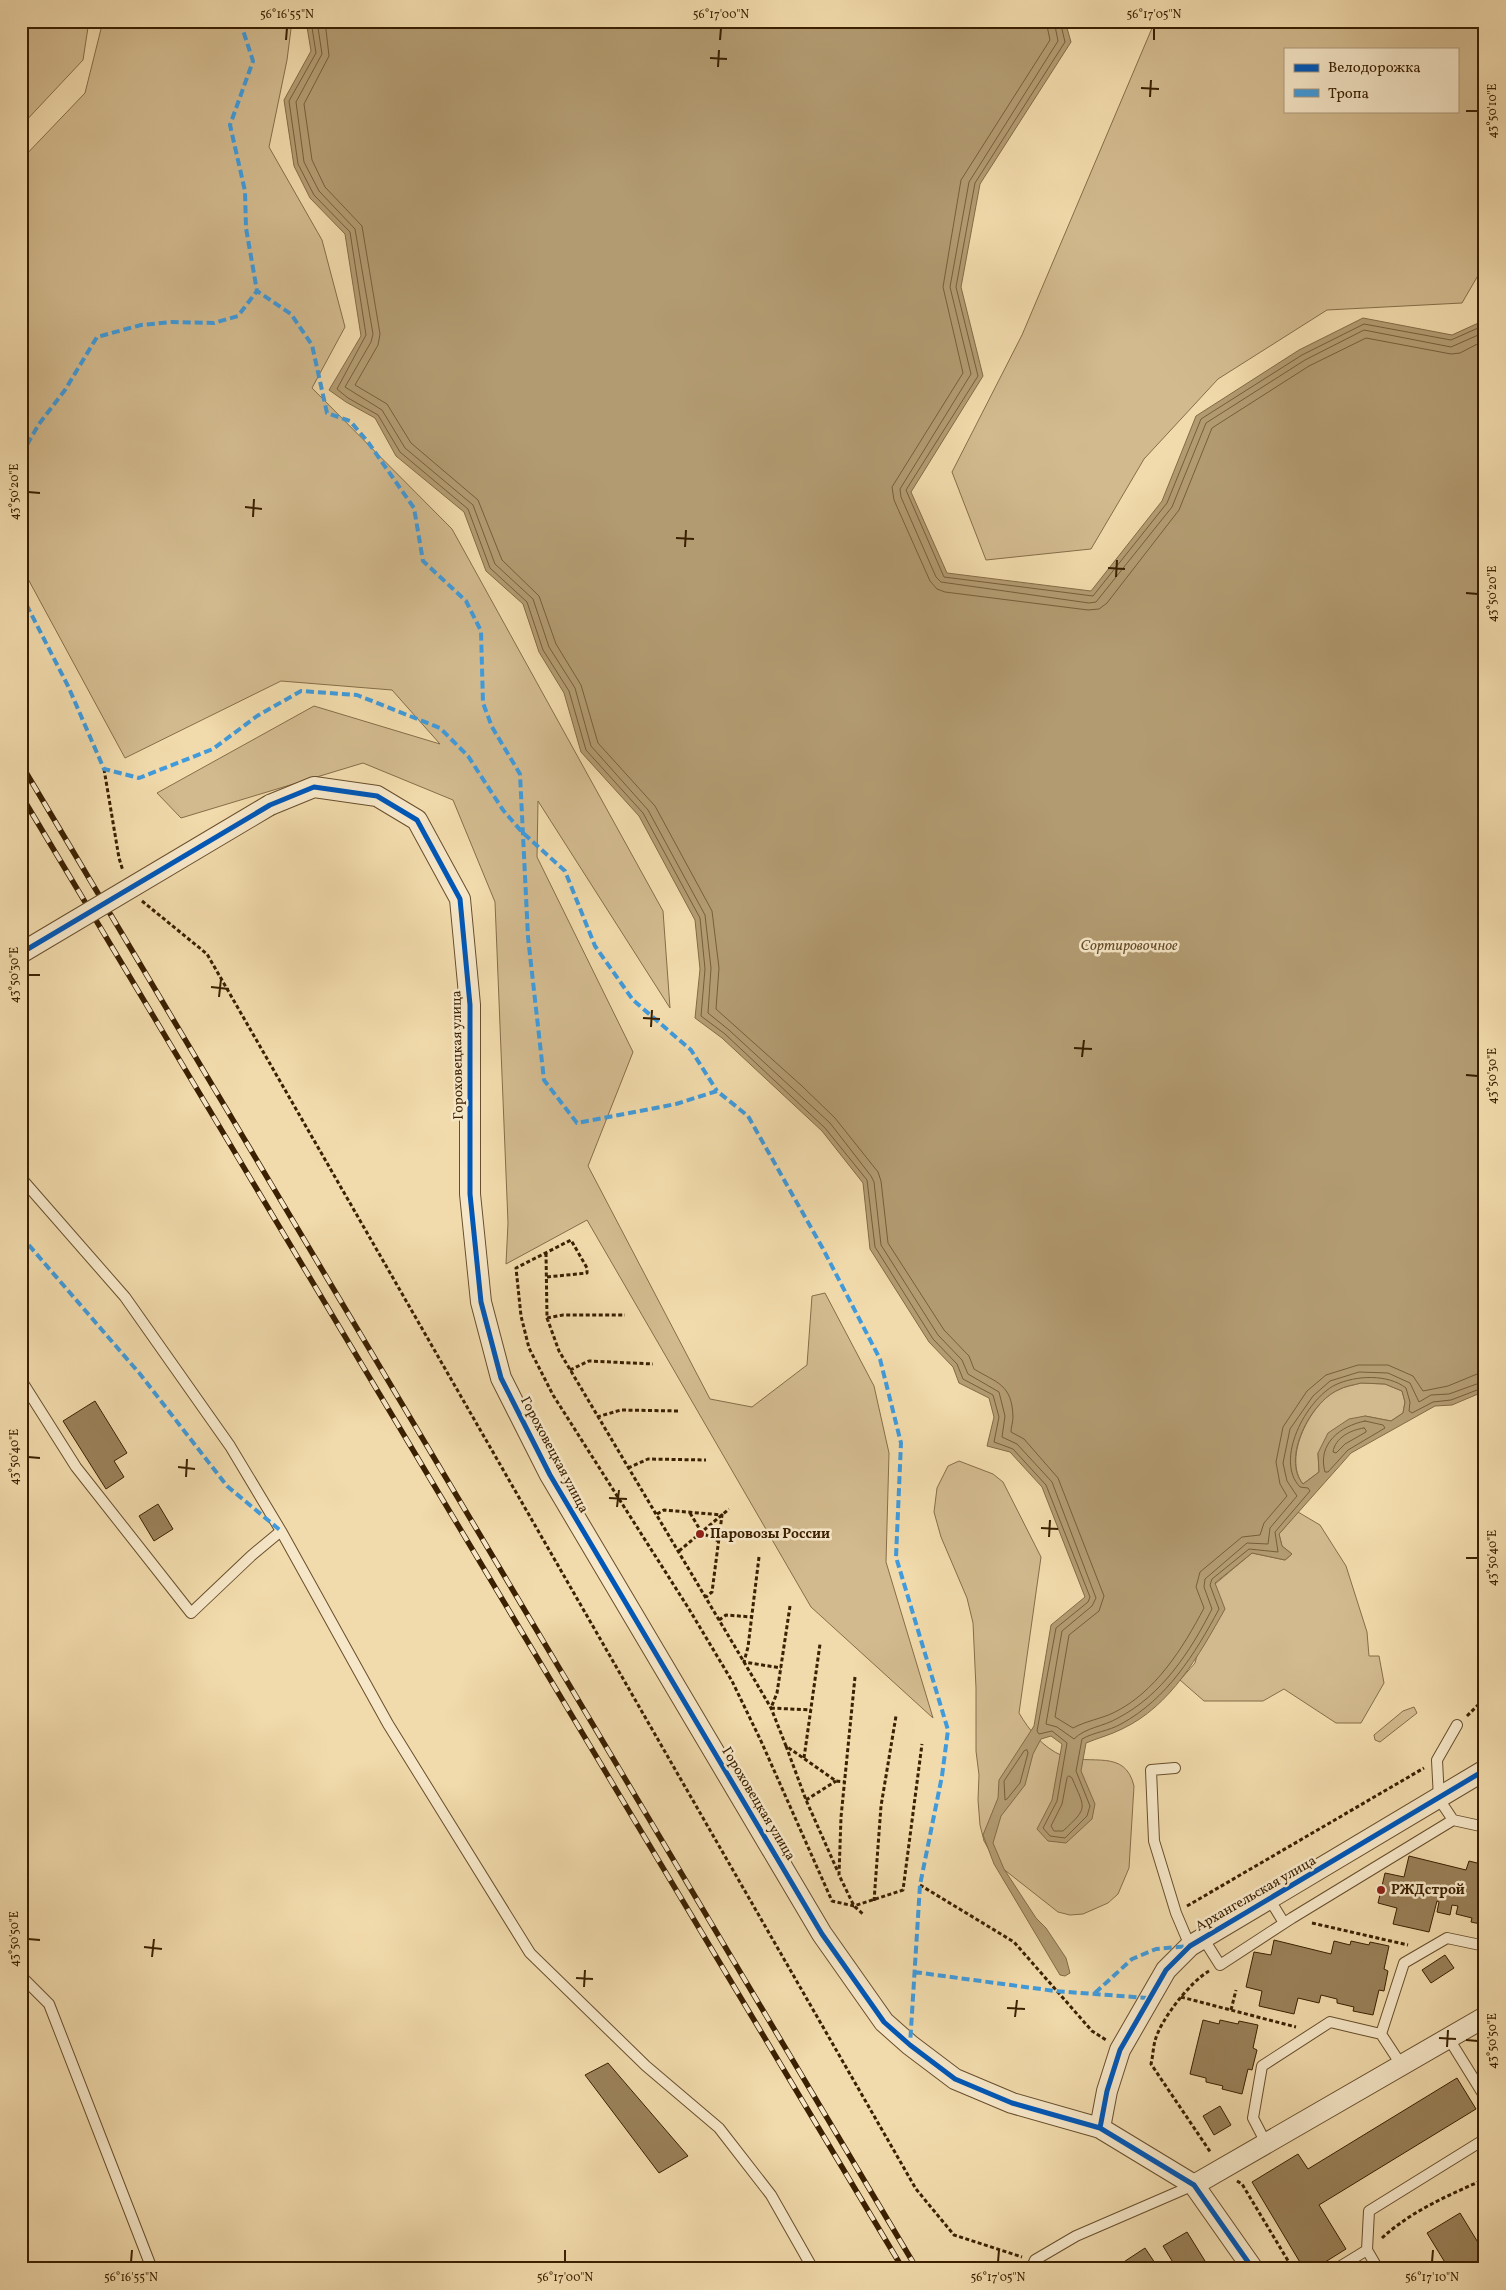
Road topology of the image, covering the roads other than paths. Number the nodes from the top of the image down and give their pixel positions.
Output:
1 (21, 953) edge
2 (21, 1178) edge
3 (21, 1380) edge
4 (281, 1530) junction
5 (1457, 1725) road end
6 (1175, 1768) dead end
7 (1485, 1770) edge
8 (1438, 1799) junction
9 (1453, 1820) junction
10 (1485, 1827) edge
11 (1270, 1900) junction
12 (1288, 1921) junction
13 (1196, 1942) junction
14 (1485, 1946) edge
15 (21, 1976) edge
16 (1485, 2017) edge
17 (1382, 2034) junction
18 (1449, 2039) junction
19 (1402, 2066) junction
20 (1485, 2096) edge
21 (1100, 2128) junction
22 (1485, 2139) edge
23 (1267, 2145) junction
24 (1194, 2185) junction
25 (1367, 2250) junction
26 (1033, 2264) edge
27 (152, 2269) edge
28 (813, 2269) edge
29 (1253, 2269) edge
30 (1336, 2269) edge
31 (1378, 2269) edge

1 - 21 street, Гороховецкая улица, bridge
2 - 4 lane
3 - 4 lane
4 - 28 lane
5 - 8 lane
6 - 13 lane
7 - 8 street, Архангельская улица
8 - 9 lane
8 - 11 street, Архангельская улица
9 - 10 lane
9 - 12 lane
11 - 12 lane
11 - 13 street, Архангельская улица
12 - 13 lane
13 - 21 street, Архангельская улица
14 - 17 lane
15 - 27 lane
16 - 18 street
17 - 19 lane
17 - 23 lane
18 - 19 street
18 - 20 lane
19 - 23 street
21 - 24 street, Гороховецкая улица
22 - 25 lane
23 - 24 street
24 - 26 lane
24 - 29 street, Гороховецкая улица
25 - 30 lane
25 - 31 lane

